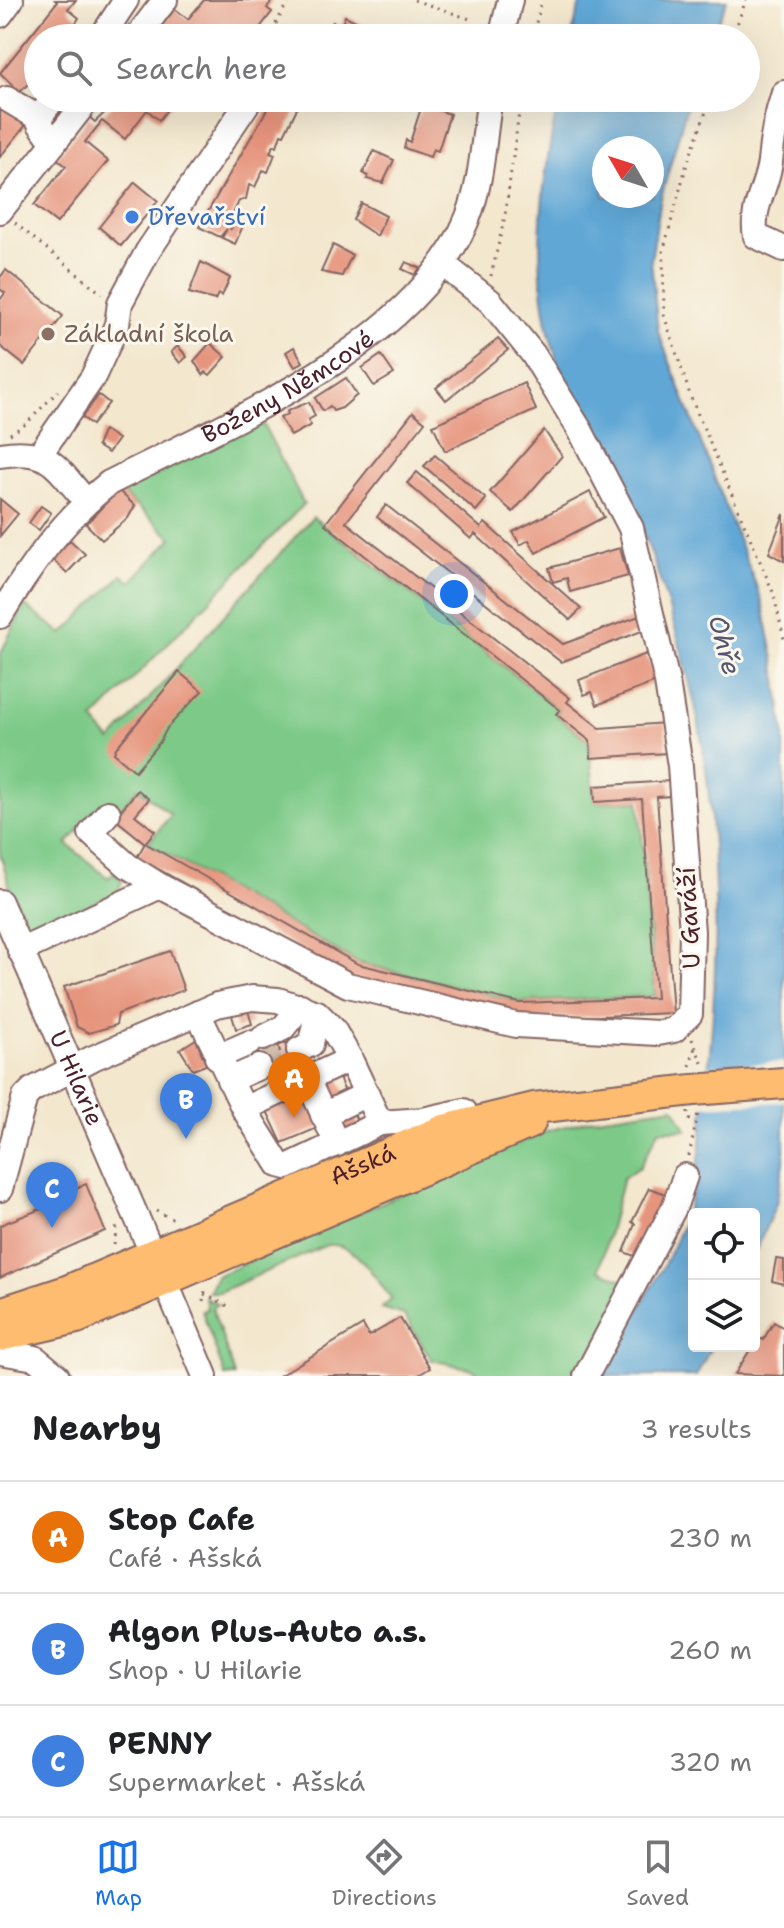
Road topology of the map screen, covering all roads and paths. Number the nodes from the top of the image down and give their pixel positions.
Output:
1 (11, 0) edge
2 (126, 0) edge
3 (165, 0) edge
4 (289, 0) edge
5 (414, 0) edge
6 (510, 0) edge
7 (542, 0) edge
8 (746, 0) edge
9 (0, 15) edge
10 (470, 19) dead end
11 (110, 24) edge
12 (147, 24) edge
13 (276, 24) edge
14 (504, 24) edge
15 (536, 24) edge
16 (737, 24) edge
17 (784, 93) edge
18 (7, 99) dead end
19 (24, 109) edge
20 (28, 112) edge
21 (45, 112) edge
22 (78, 112) edge
23 (242, 112) edge
24 (488, 112) edge
25 (519, 112) edge
26 (706, 112) edge
27 (40, 119) junction
28 (54, 143) junction
29 (777, 156) edge
30 (0, 211) edge
31 (784, 249) edge
32 (444, 265) junction
33 (490, 301) junction
34 (120, 307) junction
35 (61, 388) dead end
36 (0, 440) edge
37 (40, 454) junction
38 (0, 455) edge
39 (86, 501) junction
40 (0, 616) edge
41 (784, 639) edge
42 (108, 813) dead end
43 (160, 886) junction
44 (0, 902) edge
45 (20, 951) junction
46 (309, 1010) junction
47 (198, 1013) junction
48 (695, 1047) dead end
49 (299, 1050) dead end
50 (217, 1057) junction
51 (350, 1059) junction
52 (691, 1059) dead end
53 (259, 1067) tunnel mouth
54 (72, 1068) junction
55 (307, 1079) junction
56 (229, 1080) junction
57 (784, 1083) edge
58 (367, 1094) junction
59 (579, 1101) junction
60 (690, 1104) junction
61 (244, 1109) junction
62 (323, 1115) junction
63 (696, 1122) dead end
64 (380, 1123) junction
65 (337, 1144) junction
66 (685, 1176) dead end
67 (0, 1189) edge
68 (150, 1205) dead end
69 (116, 1220) dead end
70 (179, 1221) dead end
71 (111, 1251) dead end
72 (159, 1268) junction
73 (204, 1294) dead end
74 (230, 1307) dead end
75 (0, 1313) edge
76 (0, 1336) edge
77 (0, 1352) edge
78 (57, 1376) edge
79 (205, 1376) edge
80 (586, 1376) edge

1 - 9 street
2 - 11 street
3 - 12 street
4 - 13 path
5 - 10 path
6 - 14 street
7 - 15 path
8 - 16 path
17 - 29 street
18 - 19 street
20 - 27 street
21 - 27 street
22 - 28 street
23 - 34 street
24 - 32 street, Boženy Němcové
25 - 33 path
26 - 41 path
27 - 28 street
28 - 30 street
29 - 31 street
30 - 34 path
32 - 33 street
32 - 39 street, Boženy Němcové
33 - 43 street, U Garáží
34 - 37 street
35 - 36 path
37 - 38 street
37 - 39 street
39 - 40 street, Boženy Němcové
42 - 43 street
43 - 45 street
44 - 45 street, U Hilarie
45 - 54 street, U Hilarie
46 - 47 street
46 - 49 street
46 - 50 street
46 - 51 street
47 - 50 street
47 - 54 street
48 - 52 path
50 - 56 street
51 - 55 street
51 - 58 street
53 - 56 street
54 - 67 street
54 - 72 street, U Hilarie
55 - 61 street
55 - 62 street
56 - 61 street
57 - 60 main road, Ašská, bridge
58 - 62 street
58 - 64 street
59 - 60 main road, Ašská
59 - 64 street
59 - 72 main road, Ašská
60 - 63 path
61 - 65 street
62 - 65 street
64 - 65 street
66 - 80 street
68 - 70 path
69 - 71 path
72 - 75 main road, Ašská
72 - 76 main road, Ašská
72 - 79 street, U Hilarie
73 - 74 path
77 - 78 street

